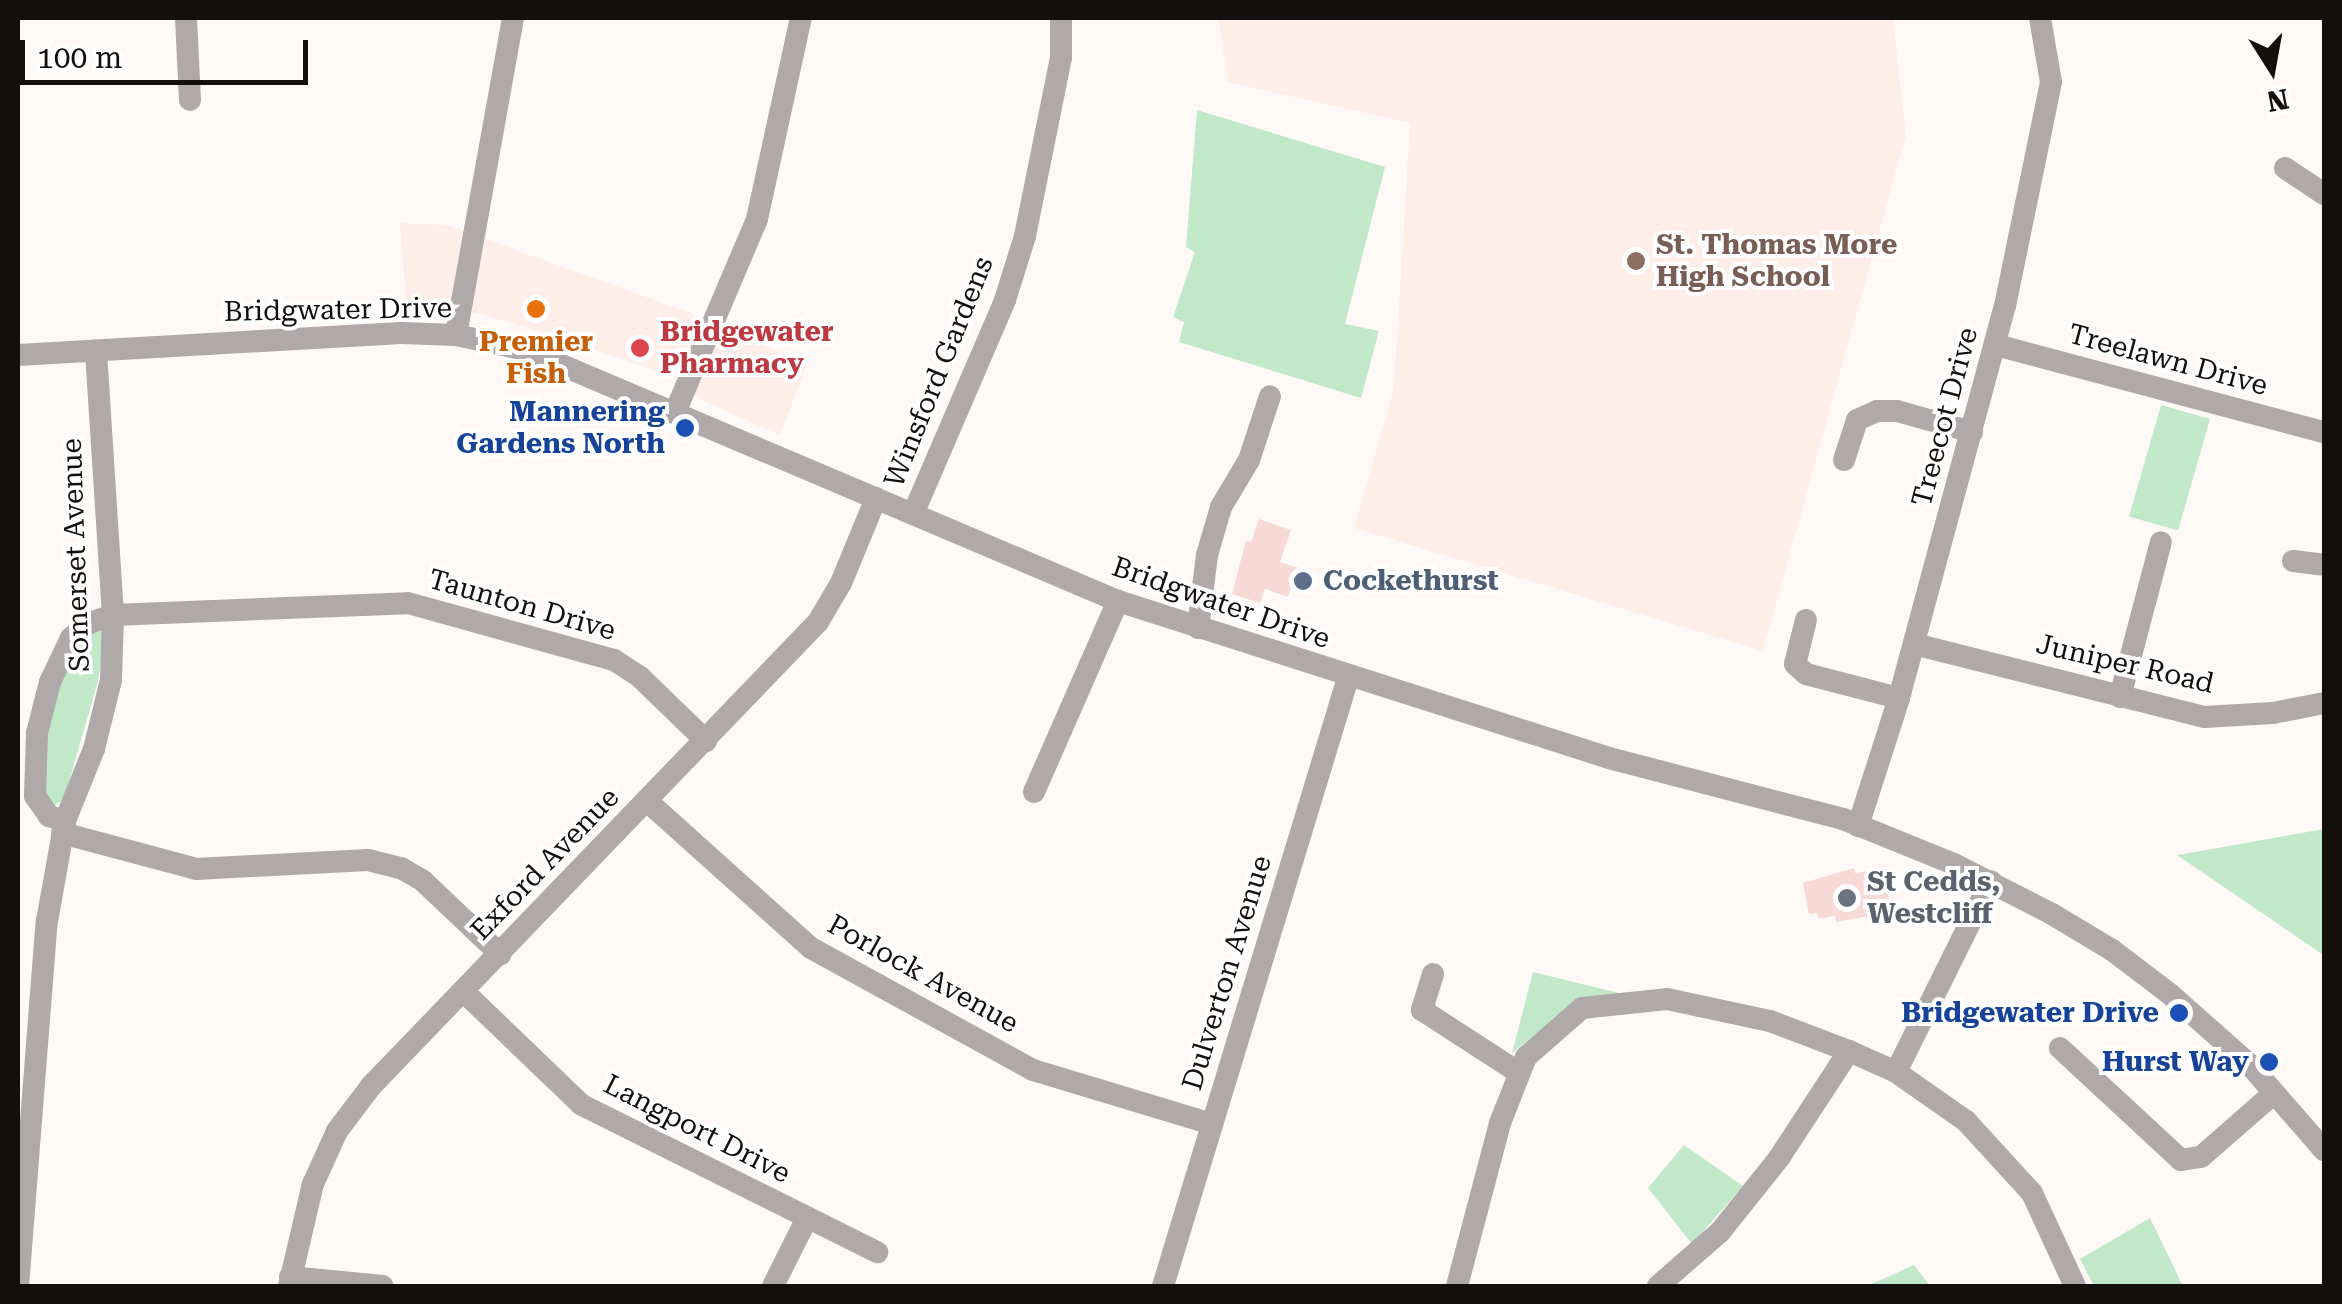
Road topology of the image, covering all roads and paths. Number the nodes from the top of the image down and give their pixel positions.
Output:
1 (186, 18) edge
2 (513, 18) edge
3 (801, 18) edge
4 (1061, 18) edge
5 (2040, 18) edge
6 (190, 100) dead end
7 (2285, 168) dead end
8 (2324, 194) edge
9 (456, 334) junction
10 (1996, 345) junction
11 (96, 350) junction
12 (18, 356) edge
13 (1270, 396) dead end
14 (676, 410) junction
15 (1972, 432) junction
16 (2324, 432) edge
17 (1844, 460) dead end
18 (876, 498) junction
19 (912, 514) junction
20 (2161, 542) dead end
21 (2292, 561) dead end
22 (2324, 565) edge
23 (1118, 601) junction
24 (113, 615) junction
25 (1806, 620) dead end
26 (1198, 628) junction
27 (1914, 644) junction
28 (1348, 678) junction
29 (2120, 697) junction
30 (1899, 698) junction
31 (2324, 703) edge
32 (706, 741) junction
33 (1034, 792) dead end
34 (647, 801) junction
35 (1858, 826) junction
36 (64, 827) junction
37 (1991, 881) junction
38 (500, 954) junction
39 (1433, 974) dead end
40 (464, 992) junction
41 (2060, 1048) dead end
42 (1849, 1051) junction
43 (1518, 1072) junction
44 (1896, 1072) junction
45 (2274, 1093) junction
46 (1212, 1124) junction
47 (2322, 1141) edge
48 (807, 1218) junction
49 (876, 1252) dead end
50 (290, 1282) edge
51 (18, 1286) edge
52 (383, 1286) edge
53 (773, 1286) edge
54 (1162, 1286) edge
55 (1457, 1286) edge
56 (1658, 1286) edge
57 (2075, 1286) edge

1 - 6 street
2 - 9 street
3 - 14 street
4 - 19 street, Winsford Gardens
5 - 10 street, Treecot Drive
7 - 8 street
9 - 11 street, Bridgwater Drive
9 - 14 street, Bridgwater Drive
10 - 15 street, Treecot Drive
10 - 16 street, Treelawn Drive
11 - 12 street, Bridgwater Drive
11 - 24 street, Somerset Avenue
13 - 26 street
14 - 18 street, Bridgwater Drive
15 - 17 street
15 - 27 street, Treecot Drive
18 - 19 street, Bridgwater Drive
18 - 32 street, Exford Avenue
19 - 23 street, Bridgwater Drive
20 - 29 street
21 - 22 street
23 - 26 street, Bridgwater Drive
23 - 33 street
24 - 32 street, Taunton Drive
24 - 36 street, Somerset Avenue
24 - 36 street
25 - 30 street
26 - 28 street, Bridgwater Drive
27 - 29 street, Juniper Road
27 - 30 street, Treecot Drive
28 - 35 street, Bridgwater Drive
28 - 46 street, Dulverton Avenue
29 - 31 street, Juniper Road
30 - 35 street, Treecot Drive
32 - 34 street, Exford Avenue
34 - 38 street, Exford Avenue
34 - 46 street, Porlock Avenue
35 - 37 street, Bridgwater Drive
36 - 38 street
36 - 51 street, Somerset Avenue
37 - 44 street
37 - 45 street, Bridgwater Drive
38 - 40 street, Exford Avenue
39 - 43 street
40 - 48 street, Langport Drive
40 - 50 street, Exford Avenue
41 - 45 street
42 - 43 street
42 - 44 street
42 - 56 street
43 - 55 street
44 - 57 street
45 - 47 street, Bridgwater Drive
46 - 54 street, Dulverton Avenue
48 - 49 street, Langport Drive
48 - 53 street
50 - 52 street

